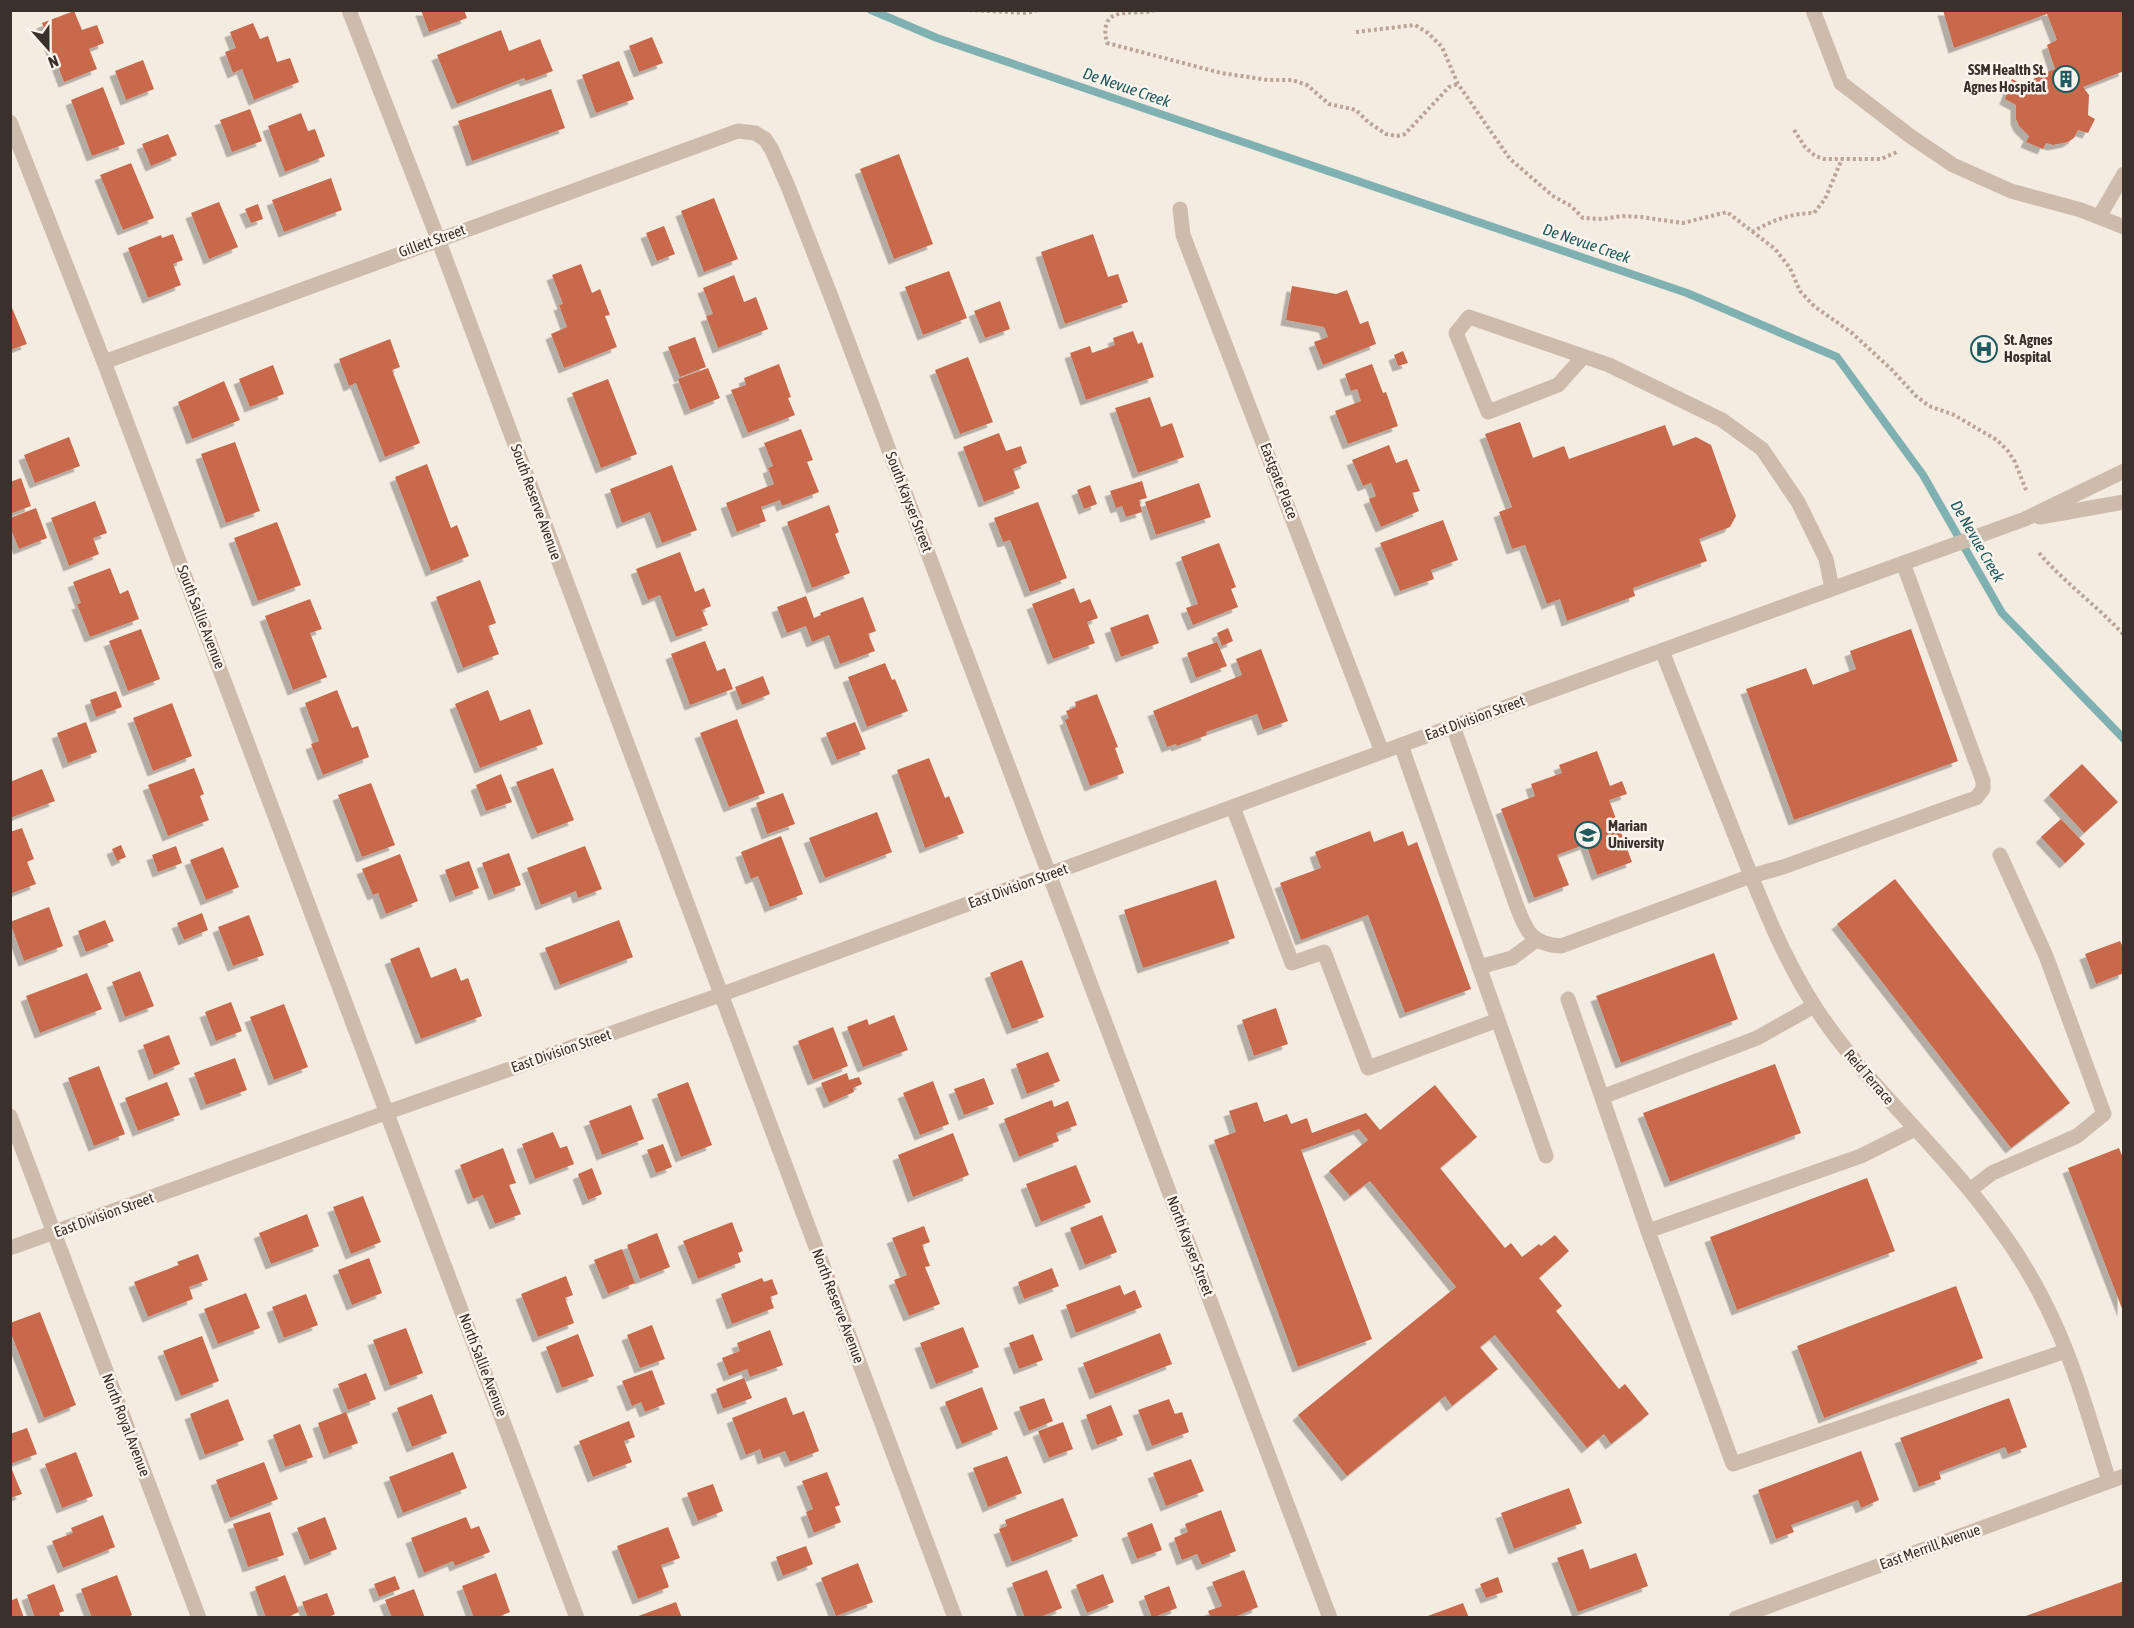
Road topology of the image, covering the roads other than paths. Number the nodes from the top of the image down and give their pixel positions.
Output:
1 (349, 10) edge
2 (1813, 10) edge
3 (10, 122) edge
4 (760, 136) joint
5 (2124, 174) edge
6 (1180, 209) dead end
7 (2099, 217) junction
8 (2124, 227) edge
9 (438, 239) junction
10 (1583, 357) junction
11 (104, 362) junction
12 (2124, 471) edge
13 (2124, 502) edge
14 (2025, 519) junction
15 (1903, 563) junction
16 (1832, 588) junction
17 (1662, 651) junction
18 (1453, 726) junction
19 (1401, 745) junction
20 (1382, 752) junction
21 (1233, 807) junction
22 (2001, 855) dead end
23 (1051, 874) junction
24 (1751, 876) junction
25 (1536, 940) junction
26 (1479, 967) junction
27 (720, 995) junction
28 (1568, 999) dead end
29 (1814, 1006) junction
30 (1498, 1020) junction
31 (1602, 1097) junction
32 (388, 1112) junction
33 (10, 1116) edge
34 (1915, 1129) junction
35 (1546, 1156) dead end
36 (1970, 1190) junction
37 (1648, 1231) junction
38 (54, 1233) junction
39 (10, 1248) edge
40 (2066, 1351) junction
41 (2116, 1478) edge
42 (199, 1617) edge
43 (578, 1617) edge
44 (955, 1617) edge
45 (1330, 1617) edge
46 (1736, 1617) edge

1 - 9 street, South Reserve Avenue
2 - 7 street
3 - 11 street, South Sallie Avenue
4 - 9 street, Gillett Street
4 - 23 street, South Kayser Street
5 - 7 street
6 - 20 street, Eastgate Place
7 - 8 street
9 - 11 street, Gillett Street
9 - 27 street, South Reserve Avenue
10 - 10 street
10 - 16 street
11 - 32 street, South Sallie Avenue
12 - 14 street, East Division Street
13 - 14 street, East Division Street
14 - 15 street, East Division Street
15 - 16 street, East Division Street
15 - 24 street
16 - 17 street, East Division Street
17 - 18 street, East Division Street
17 - 24 street, Reid Terrace
18 - 19 street, East Division Street
18 - 25 street
19 - 20 street, East Division Street
19 - 26 street
20 - 21 street, East Division Street
21 - 23 street, East Division Street
21 - 30 street
22 - 36 street
23 - 27 street, East Division Street
23 - 45 street, North Kayser Street
24 - 25 street
24 - 29 street, Reid Terrace
25 - 26 street
26 - 30 street
27 - 32 street, East Division Street
27 - 44 street, North Reserve Avenue
28 - 31 street
29 - 31 street
29 - 34 street, Reid Terrace
30 - 35 street
31 - 37 street
32 - 38 street, East Division Street
32 - 43 street, North Sallie Avenue
33 - 38 street, North Royal Avenue
34 - 36 street, Reid Terrace
34 - 37 street
36 - 40 street, Reid Terrace
37 - 40 street
38 - 39 street, East Division Street
38 - 42 street, North Royal Avenue
40 - 41 street, Reid Terrace
41 - 46 street, East Merrill Avenue

